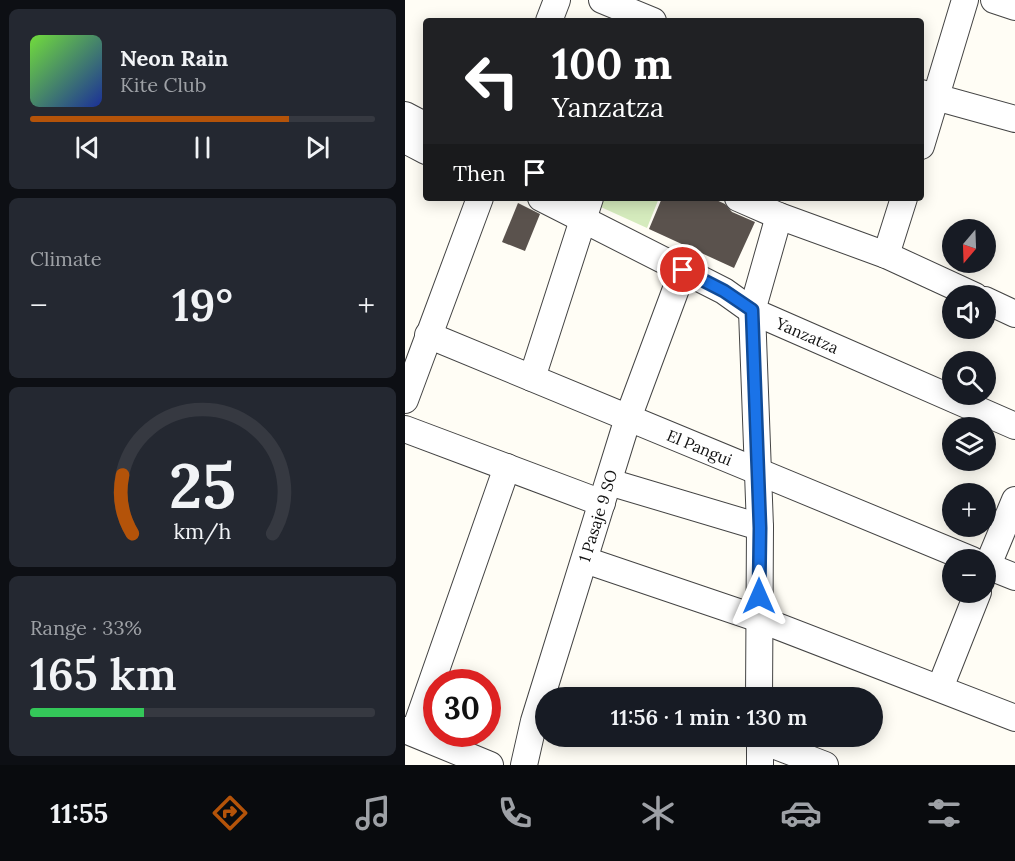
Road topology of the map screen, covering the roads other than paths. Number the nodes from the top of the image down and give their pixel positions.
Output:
1 (557, 0) edge
2 (602, 0) edge
3 (965, 0) edge
4 (994, 0) edge
5 (1015, 7) edge
6 (550, 18) edge
7 (646, 18) edge
8 (929, 95) edge
9 (405, 115) edge
10 (1015, 119) edge
11 (423, 124) edge
12 (924, 127) edge
13 (405, 140) edge
14 (423, 149) edge
15 (479, 201) edge
16 (554, 201) edge
17 (745, 201) edge
18 (903, 201) edge
19 (587, 209) edge
20 (779, 216) junction
21 (886, 255) junction
22 (683, 270) junction
23 (951, 285) edge
24 (996, 305) edge
25 (752, 310) junction
26 (1015, 314) edge
27 (428, 335) junction
28 (532, 378) junction
29 (405, 400) edge
30 (629, 418) junction
31 (1015, 426) edge
32 (405, 429) edge
33 (507, 467) junction
34 (758, 471) junction
35 (606, 493) junction
36 (1015, 500) edge
37 (760, 528) junction
38 (943, 549) edge
39 (991, 549) edge
40 (585, 560) junction
41 (996, 570) edge
42 (1015, 577) edge
43 (974, 603) edge
44 (759, 620) junction
45 (550, 687) edge
46 (759, 687) edge
47 (940, 688) junction
48 (1015, 718) edge
49 (409, 732) edge
50 (535, 735) edge
51 (760, 747) edge
52 (490, 765) edge
53 (524, 765) edge
54 (825, 765) edge

1 - 6 street
2 - 7 street
3 - 8 street
4 - 5 street
8 - 10 street
8 - 12 street
9 - 11 street
13 - 14 street
15 - 27 street
16 - 19 street, Yanzatza
17 - 20 street
18 - 21 street
19 - 22 street, Yanzatza
19 - 28 street
20 - 21 street
20 - 25 street
21 - 23 street
22 - 25 street, Yanzatza
22 - 30 street, 1 Pasaje 9 SO
24 - 26 street
25 - 31 street, Yanzatza
25 - 34 street
27 - 28 street, El Pangui
27 - 29 street
28 - 30 street, El Pangui
30 - 34 street, El Pangui
30 - 35 street, 1 Pasaje 9 SO
32 - 33 street
33 - 35 street
33 - 49 street
34 - 37 street
34 - 38 street, El Pangui
35 - 37 street
35 - 40 street, 1 Pasaje 9 SO
36 - 39 street
37 - 44 street
40 - 44 street
40 - 45 street, 1 Pasaje 9 SO
41 - 42 street, El Pangui
43 - 47 street
44 - 46 street
44 - 47 street
47 - 48 street
49 - 52 street
50 - 53 street, 1 Pasaje 9 SO
51 - 54 street

